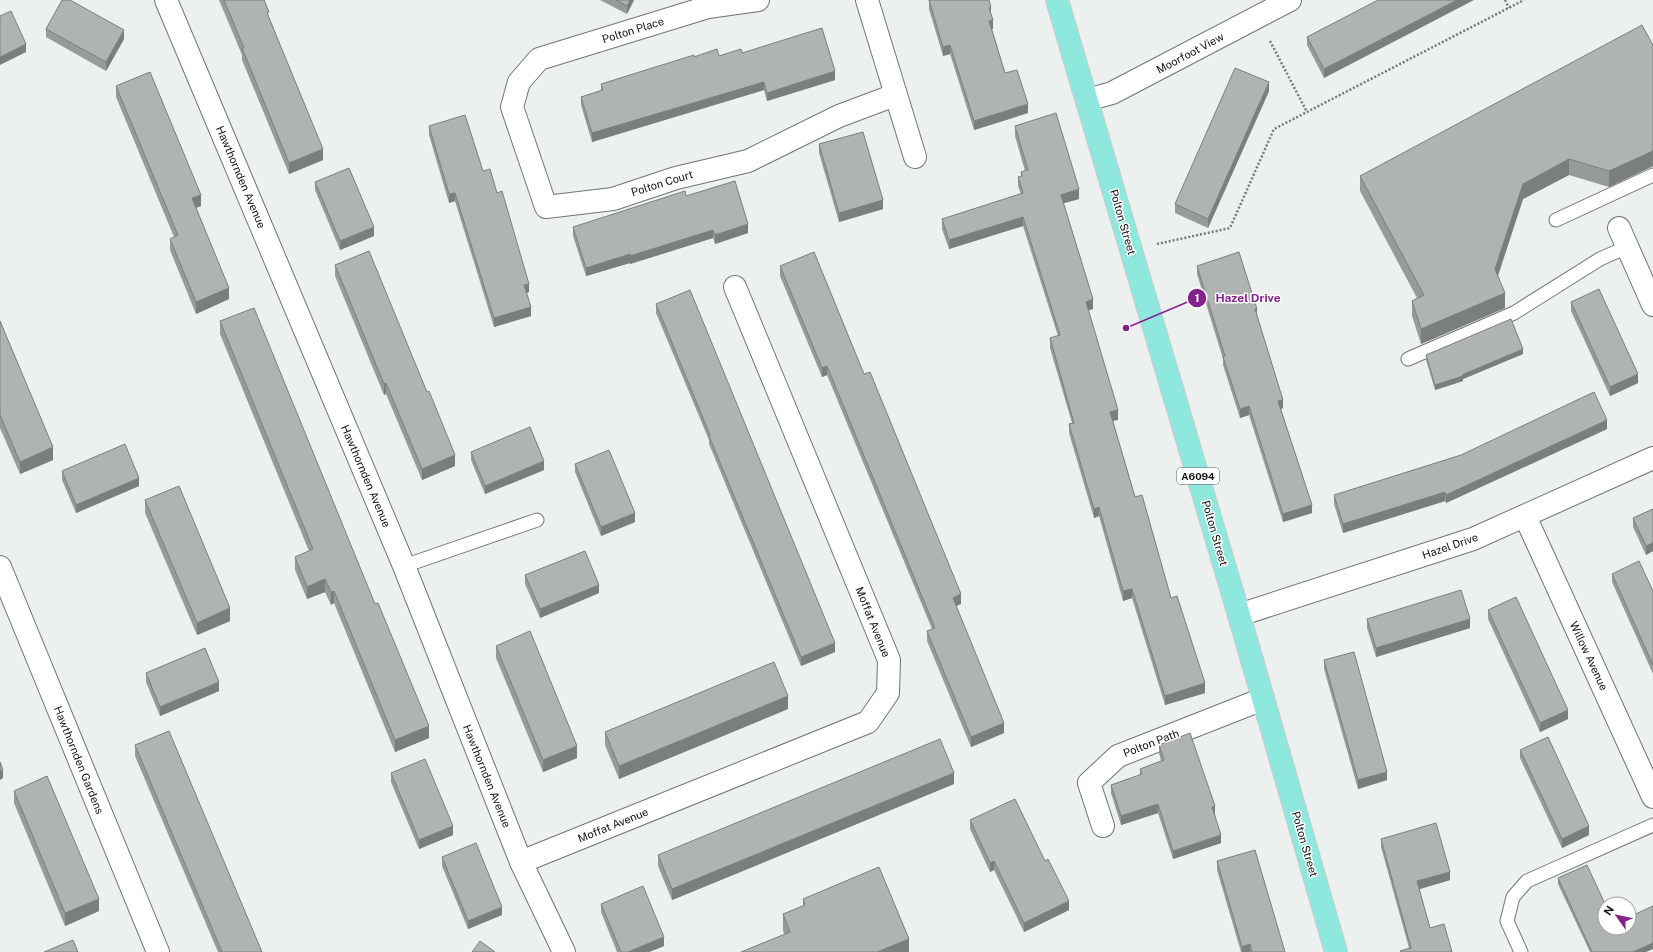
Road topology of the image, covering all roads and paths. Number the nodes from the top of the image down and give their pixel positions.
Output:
1 (166, 0) edge
2 (758, 0) edge
3 (867, 0) edge
4 (1057, 0) edge
5 (1290, 0) edge
6 (1505, 0) edge
7 (1524, 0) edge
8 (1509, 8) junction
9 (1258, 17) junction
10 (519, 82) joint
11 (895, 94) junction
12 (1087, 100) junction
13 (1307, 112) junction
14 (915, 157) dead end
15 (1653, 175) edge
16 (1556, 220) dead end
17 (1623, 237) joint
18 (1131, 250) junction
19 (735, 287) dead end
20 (1653, 305) edge
21 (1408, 359) dead end
22 (1653, 458) edge
23 (1525, 516) junction
24 (537, 520) dead end
25 (404, 566) junction
26 (0, 567) edge
27 (1239, 615) junction
28 (1263, 699) junction
29 (1653, 797) edge
30 (1653, 825) edge
31 (1103, 826) dead end
32 (521, 862) junction
33 (158, 952) edge
34 (564, 952) edge
35 (1336, 952) edge
36 (1521, 952) edge

1 - 25 street, Hawthornden Avenue
2 - 10 street, Polton Place
3 - 11 street
4 - 12 main road, Polton Street / A6094
5 - 9 street, Moorfoot View
6 - 8 path
7 - 8 path
8 - 13 path
9 - 12 street, Moorfoot View
9 - 13 path
10 - 11 street, Polton Court
11 - 14 street
12 - 18 main road, Polton Street / A6094
13 - 18 path
15 - 16 lane
17 - 20 street
17 - 21 lane
18 - 27 main road, Polton Street / A6094
19 - 32 street, Moffat Avenue
22 - 23 street, Hazel Drive
23 - 27 street, Hazel Drive
23 - 29 street, Willow Avenue
24 - 25 lane
25 - 32 street, Hawthornden Avenue
26 - 33 street, Hawthornden Gardens
27 - 28 main road, Polton Street / A6094
28 - 31 street, Polton Path
28 - 35 main road, Polton Street / A6094
30 - 36 lane
32 - 34 street, Hawthornden Avenue

